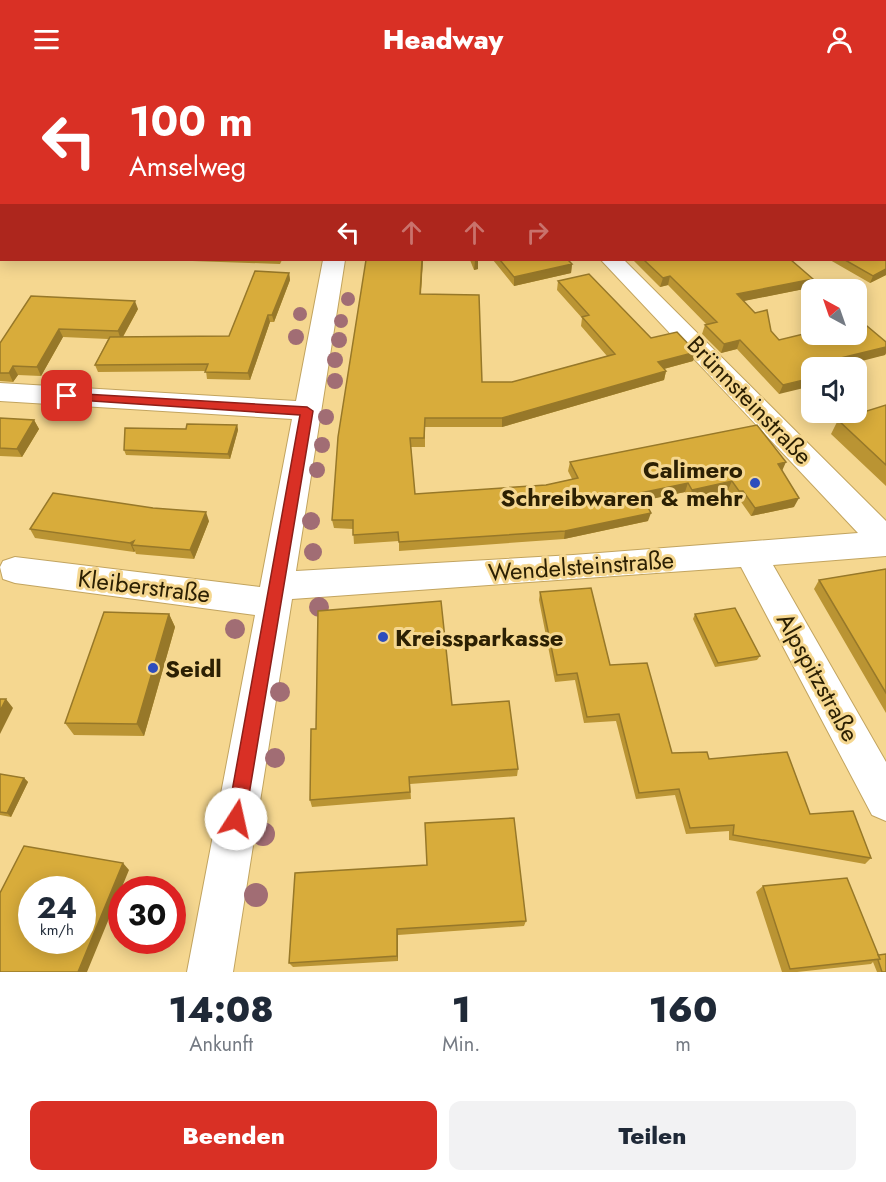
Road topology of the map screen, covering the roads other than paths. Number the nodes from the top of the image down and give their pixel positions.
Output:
1 (334, 261) edge
2 (613, 261) edge
3 (0, 392) edge
4 (307, 411) junction
5 (886, 542) edge
6 (750, 553) junction
7 (15, 570) dead end
8 (275, 594) junction
9 (886, 801) edge
10 (210, 972) edge

1 - 4 street
2 - 5 street, Brünnsteinstraße
3 - 4 street
4 - 8 street
5 - 6 street, Wendelsteinstraße
6 - 8 street, Wendelsteinstraße
6 - 9 street, Alpspitzstraße
7 - 8 street, Kleiberstraße
8 - 10 street

